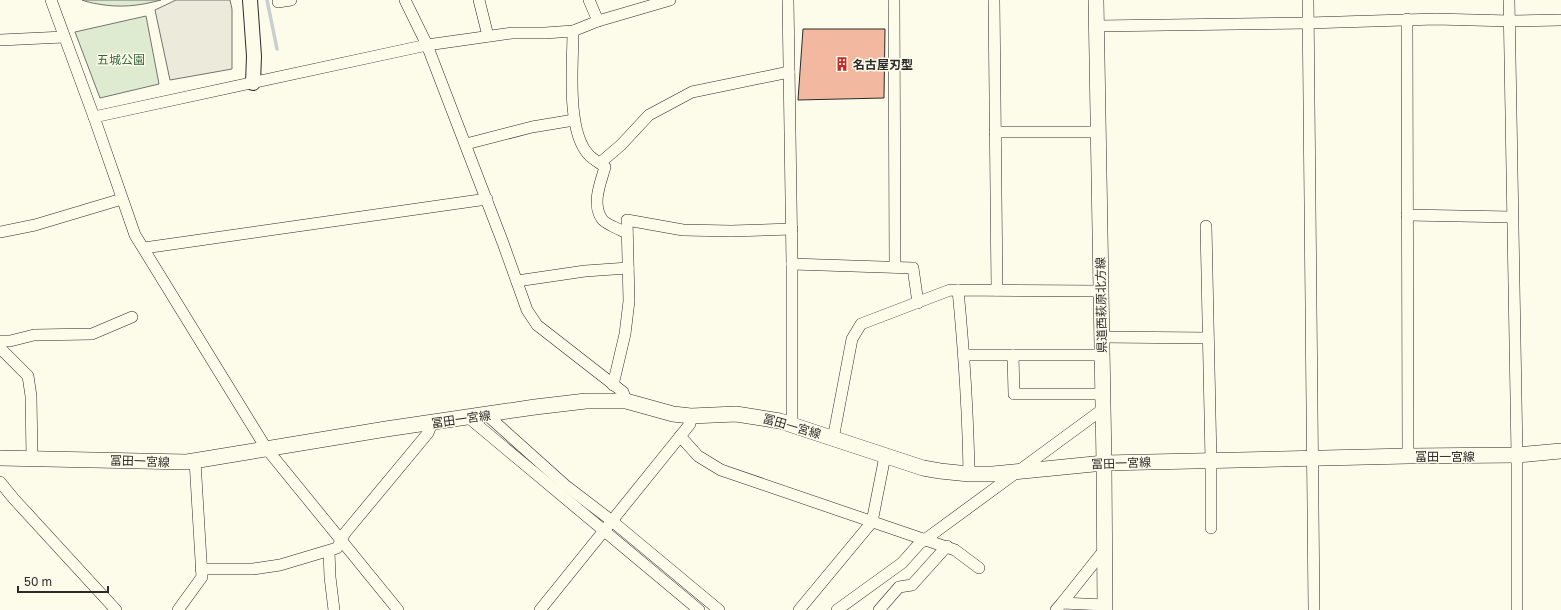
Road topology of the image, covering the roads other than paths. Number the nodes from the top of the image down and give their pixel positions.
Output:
1 (51, 0) edge
2 (250, 0) edge
3 (291, 0) edge
4 (405, 0) edge
5 (479, 0) edge
6 (589, 0) edge
7 (670, 0) edge
8 (788, 0) edge
9 (894, 0) edge
10 (994, 0) edge
11 (1096, 0) edge
12 (1308, 0) edge
13 (1509, 0) edge
14 (278, 2) dead end
15 (653, 2) edge
16 (1407, 20) junction
17 (1561, 20) edge
18 (598, 21) junction
19 (1510, 21) junction
20 (1308, 23) junction
21 (1096, 26) junction
22 (573, 31) junction
23 (488, 36) junction
24 (64, 37) junction
25 (0, 40) edge
26 (428, 45) junction
27 (789, 72) junction
28 (253, 83) junction
29 (94, 117) junction
30 (574, 120) junction
31 (995, 132) junction
32 (1098, 132) junction
33 (466, 144) junction
34 (600, 162) junction
35 (122, 199) junction
36 (487, 199) junction
37 (1407, 215) junction
38 (1512, 217) junction
39 (1206, 226) dead end
40 (792, 229) junction
41 (0, 232) edge
42 (627, 233) junction
43 (144, 248) junction
44 (792, 264) junction
45 (894, 267) junction
46 (628, 268) junction
47 (517, 281) junction
48 (958, 290) junction
49 (996, 290) junction
50 (1101, 290) junction
51 (918, 303) junction
52 (132, 317) dead end
53 (1102, 337) junction
54 (1208, 338) junction
55 (0, 341) edge
56 (0, 348) edge
57 (964, 355) junction
58 (1013, 355) junction
59 (1102, 355) junction
60 (613, 385) junction
61 (1103, 394) junction
62 (626, 401) junction
63 (1103, 409) junction
64 (487, 415) junction
65 (691, 416) junction
66 (469, 418) junction
67 (432, 422) junction
68 (792, 424) junction
69 (680, 436) junction
70 (833, 438) junction
71 (266, 448) junction
72 (1561, 451) edge
73 (1517, 455) junction
74 (886, 456) junction
75 (1408, 456) junction
76 (0, 458) edge
77 (32, 458) junction
78 (1312, 459) junction
79 (195, 461) junction
80 (1211, 461) junction
81 (1104, 463) junction
82 (1019, 471) junction
83 (969, 474) junction
84 (0, 482) edge
85 (612, 521) junction
86 (872, 522) junction
87 (1211, 528) dead end
88 (604, 530) junction
89 (926, 539) junction
90 (342, 541) junction
91 (947, 546) junction
92 (1105, 549) junction
93 (329, 551) junction
94 (979, 568) dead end
95 (201, 569) junction
96 (1059, 607) edge
97 (1105, 607) edge
98 (116, 610) edge
99 (178, 610) edge
100 (334, 610) edge
101 (398, 610) edge
102 (540, 610) edge
103 (699, 610) edge
104 (719, 610) edge
105 (799, 610) edge
106 (837, 610) edge
107 (879, 610) edge
108 (1314, 610) edge
109 (1517, 610) edge

1 - 24 street
2 - 28 street
3 - 14 street
4 - 26 street
5 - 23 street
6 - 18 street
7 - 15 street
8 - 27 street
9 - 45 street
10 - 31 street
11 - 21 main road, 県道西萩原北方線
12 - 20 street
13 - 19 street
15 - 18 street
16 - 19 street
16 - 20 street
16 - 37 street
17 - 19 street
18 - 22 street
19 - 38 street
20 - 21 street
20 - 78 street
21 - 32 main road, 県道西萩原北方線
22 - 23 street
22 - 30 street
23 - 26 street
24 - 25 street
24 - 29 street
26 - 28 street
26 - 33 street
27 - 34 street
27 - 40 street
28 - 29 street
29 - 35 street
30 - 33 street
30 - 34 street
31 - 32 street
31 - 49 street
32 - 50 main road, 県道西萩原北方線
33 - 36 street
34 - 42 street
35 - 41 street
35 - 43 street
36 - 43 street
36 - 47 street
37 - 38 street
37 - 75 street
38 - 73 street
39 - 54 street
40 - 42 street
40 - 44 street
42 - 46 street
43 - 71 street
44 - 45 street
44 - 68 street
45 - 51 street
46 - 47 street
46 - 60 street
47 - 60 street
48 - 49 street
48 - 51 street
48 - 57 street
49 - 50 street
50 - 53 main road, 県道西萩原北方線
51 - 70 street
52 - 55 street
53 - 54 street
53 - 59 main road, 県道西萩原北方線
54 - 80 street
56 - 77 street
57 - 58 street
57 - 83 street
58 - 59 street
58 - 61 street
59 - 61 main road, 県道西萩原北方線
60 - 62 street
61 - 63 main road, 県道西萩原北方線
62 - 64 main road, 冨田一宮線
62 - 65 main road, 冨田一宮線
63 - 81 main road, 県道西萩原北方線
63 - 82 street
64 - 66 main road, 冨田一宮線
64 - 85 street
65 - 68 main road, 冨田一宮線
65 - 69 street
66 - 67 main road, 冨田一宮線
66 - 88 street
67 - 71 main road, 冨田一宮線
67 - 90 street
68 - 70 main road, 冨田一宮線
69 - 85 street
69 - 86 street
70 - 74 main road, 冨田一宮線
71 - 79 main road, 冨田一宮線
71 - 90 street
72 - 73 main road, 冨田一宮線
73 - 75 main road, 冨田一宮線
73 - 109 street
74 - 83 main road, 冨田一宮線
74 - 86 street
75 - 78 main road, 冨田一宮線
76 - 77 main road, 冨田一宮線
77 - 79 main road, 冨田一宮線
78 - 80 main road, 冨田一宮線
78 - 108 street
79 - 95 street
80 - 81 main road, 冨田一宮線
80 - 87 street
81 - 82 main road, 冨田一宮線
81 - 92 main road, 県道西萩原北方線
82 - 83 main road, 冨田一宮線
82 - 89 street
84 - 98 street
85 - 88 street
85 - 104 street
86 - 89 street
86 - 105 street
88 - 102 street
88 - 103 street
89 - 91 street
89 - 106 street
90 - 93 street
90 - 101 street
91 - 94 street
91 - 107 street
92 - 96 street
92 - 97 main road, 県道西萩原北方線
93 - 95 street
93 - 100 street
95 - 99 street
96 - 97 street

